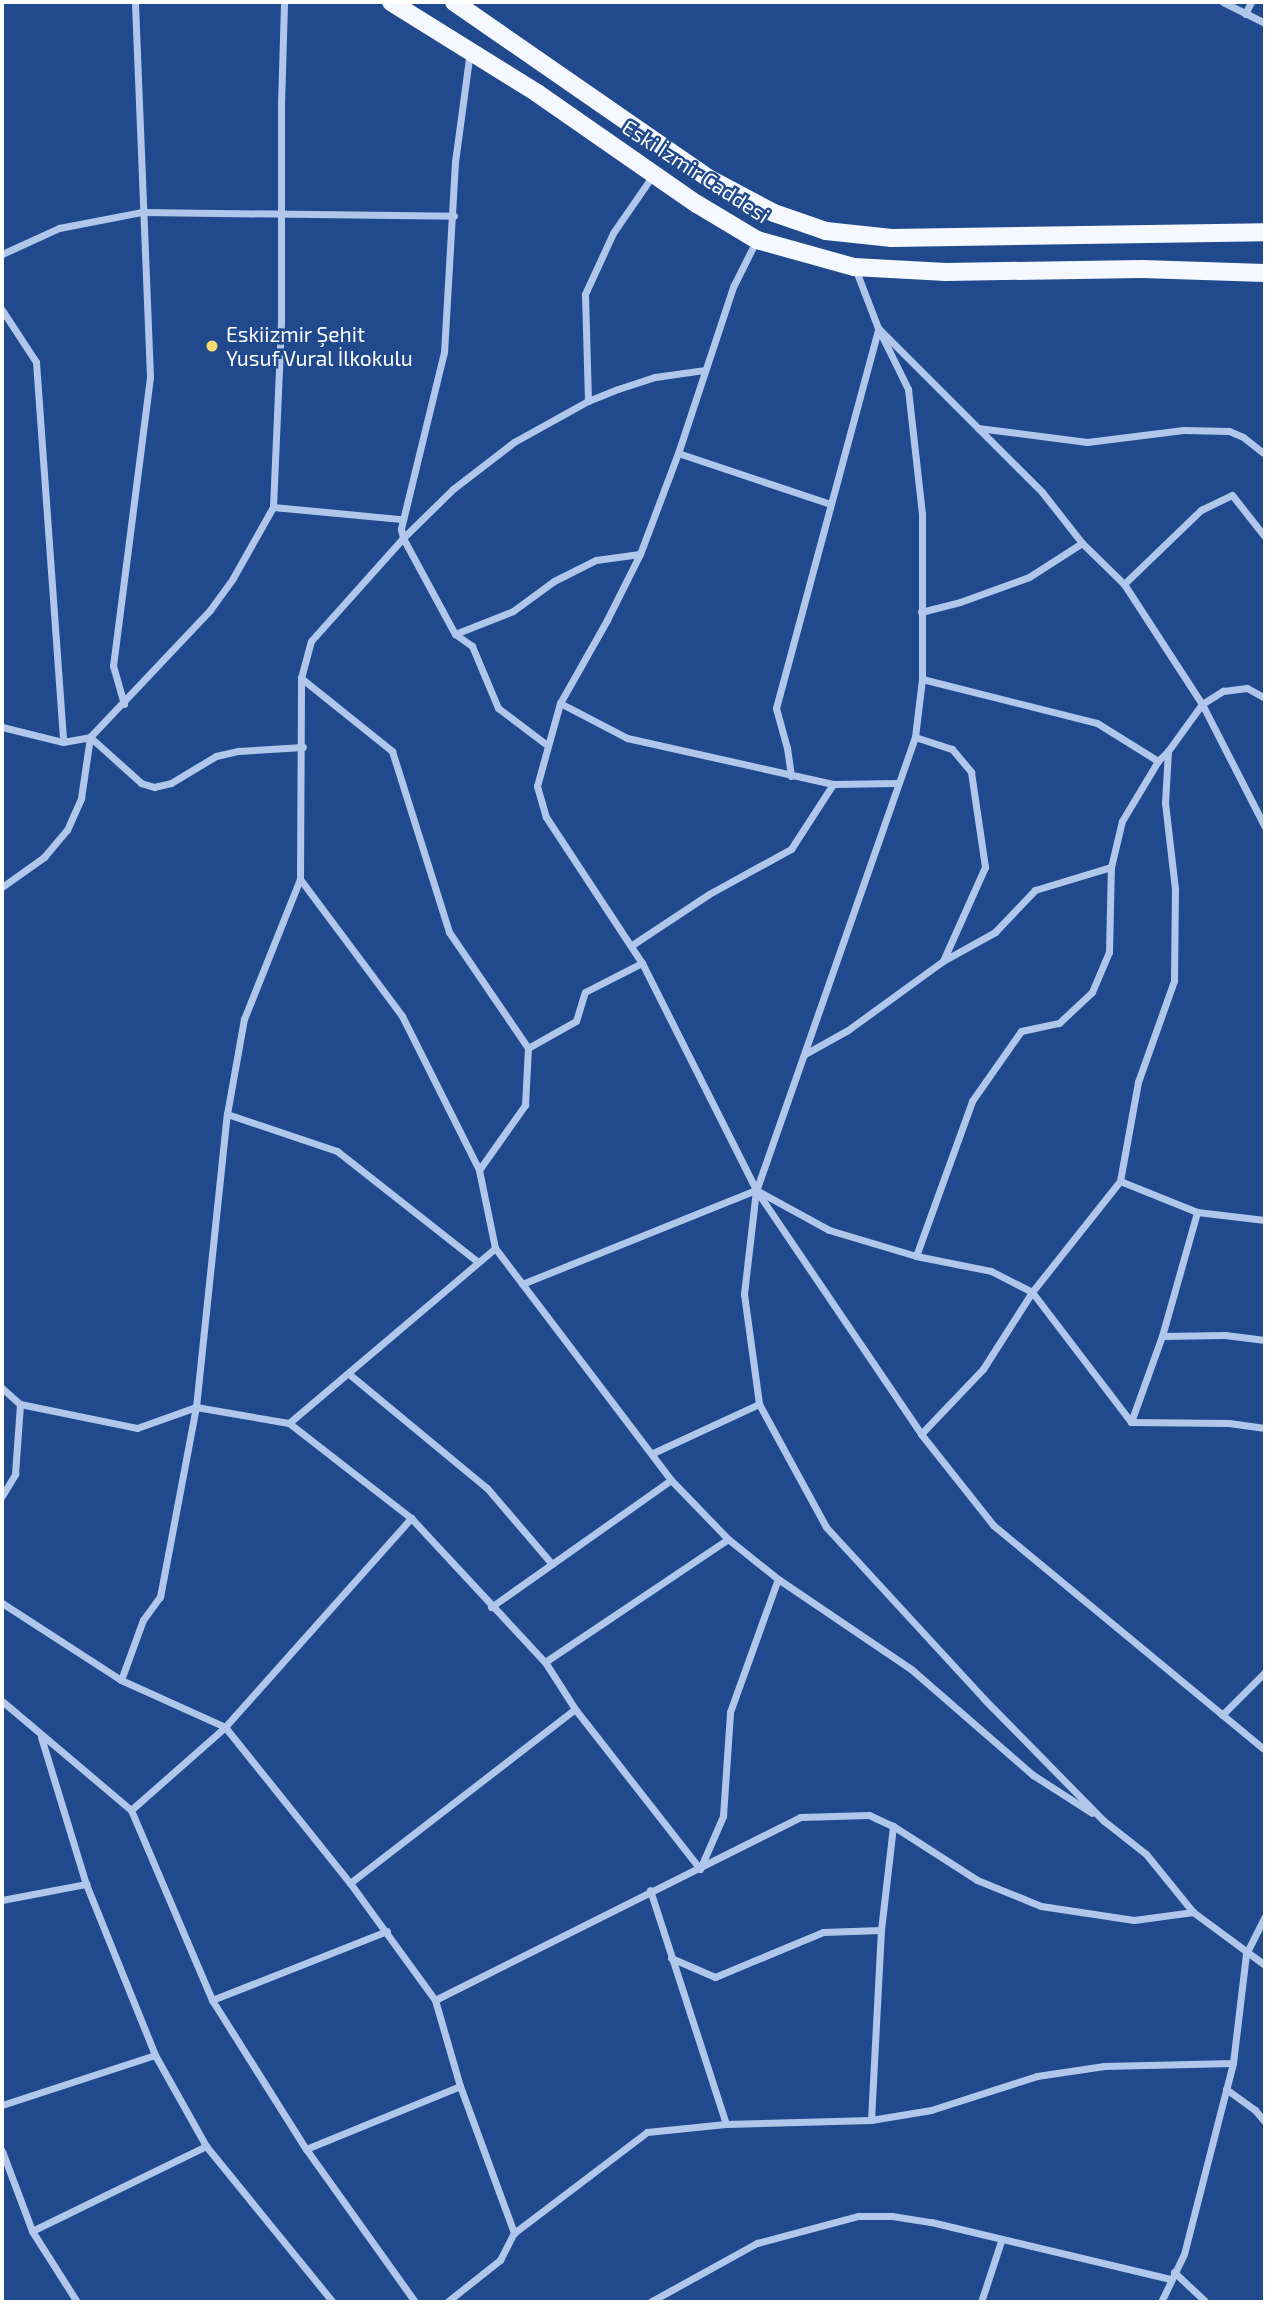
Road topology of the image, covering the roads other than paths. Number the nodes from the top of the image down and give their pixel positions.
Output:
1 (135, 2) edge
2 (284, 2) edge
3 (391, 2) edge
4 (454, 2) edge
5 (1223, 2) edge
6 (1251, 2) edge
7 (1245, 14) junction
8 (1265, 23) edge
9 (470, 51) junction
10 (653, 174) junction
11 (142, 212) junction
12 (284, 214) junction
13 (454, 216) junction
14 (1265, 232) edge
15 (757, 240) junction
16 (2, 254) edge
17 (854, 267) junction
18 (1265, 272) edge
19 (2, 310) edge
20 (878, 328) junction
21 (704, 370) junction
22 (588, 401) junction
23 (978, 428) junction
24 (678, 453) junction
25 (1265, 454) edge
26 (830, 504) junction
27 (273, 508) junction
28 (401, 519) junction
29 (1265, 537) edge
30 (403, 538) junction
31 (1082, 543) junction
32 (640, 554) junction
33 (1124, 584) junction
34 (921, 612) junction
35 (456, 634) junction
36 (301, 678) junction
37 (922, 680) junction
38 (1265, 698) edge
39 (560, 703) junction
40 (124, 704) junction
41 (1202, 704) junction
42 (2, 727) edge
43 (90, 737) junction
44 (915, 737) junction
45 (63, 742) junction
46 (547, 745) junction
47 (303, 747) junction
48 (1168, 751) junction
49 (1158, 761) junction
50 (791, 776) junction
51 (897, 783) junction
52 (833, 785) junction
53 (1265, 827) edge
54 (1111, 867) junction
55 (300, 879) junction
56 (2, 887) edge
57 (632, 945) junction
58 (943, 961) junction
59 (642, 963) junction
60 (528, 1048) junction
61 (804, 1055) junction
62 (227, 1114) junction
63 (479, 1170) junction
64 (1120, 1181) junction
65 (756, 1189) junction
66 (1197, 1212) junction
67 (1265, 1220) edge
68 (495, 1248) junction
69 (916, 1256) junction
70 (478, 1262) junction
71 (522, 1284) junction
72 (1032, 1292) junction
73 (1162, 1336) junction
74 (1265, 1340) edge
75 (349, 1374) junction
76 (2, 1388) edge
77 (20, 1404) junction
78 (759, 1404) junction
79 (197, 1407) junction
80 (1131, 1422) junction
81 (289, 1423) junction
82 (1265, 1428) edge
83 (921, 1434) junction
84 (653, 1452) junction
85 (671, 1479) junction
86 (2, 1496) edge
87 (411, 1518) junction
88 (728, 1539) junction
89 (552, 1564) junction
90 (778, 1579) junction
91 (2, 1603) edge
92 (491, 1607) junction
93 (545, 1662) junction
94 (1265, 1672) edge
95 (121, 1680) junction
96 (2, 1701) edge
97 (575, 1709) junction
98 (1222, 1716) junction
99 (225, 1727) junction
100 (41, 1737) junction
101 (1265, 1750) edge
102 (131, 1810) junction
103 (1104, 1821) junction
104 (893, 1826) junction
105 (700, 1869) junction
106 (350, 1882) junction
107 (86, 1884) junction
108 (650, 1890) junction
109 (2, 1900) edge
110 (1193, 1912) junction
111 (1265, 1916) edge
112 (881, 1930) junction
113 (387, 1931) junction
114 (1246, 1954) junction
115 (671, 1958) junction
116 (1265, 1965) edge
117 (212, 2000) junction
118 (435, 2000) junction
119 (155, 2055) junction
120 (1233, 2063) junction
121 (460, 2086) junction
122 (1226, 2089) junction
123 (2, 2105) edge
124 (871, 2120) junction
125 (1265, 2122) edge
126 (726, 2124) junction
127 (206, 2146) junction
128 (306, 2150) junction
129 (2, 2151) edge
130 (32, 2231) junction
131 (514, 2233) junction
132 (1001, 2241) junction
133 (1172, 2275) junction
134 (77, 2302) edge
135 (333, 2302) edge
136 (415, 2302) edge
137 (447, 2302) edge
138 (650, 2302) edge
139 (981, 2302) edge
140 (1161, 2302) edge
141 (1206, 2302) edge

1 - 11 street
2 - 12 street
3 - 9 main road, Eski İzmir Caddesi
4 - 14 main road, Eski İzmir Caddesi
5 - 7 street
6 - 7 street
7 - 8 street
9 - 10 main road, Eski İzmir Caddesi
9 - 13 street
10 - 15 main road, Eski İzmir Caddesi
10 - 22 street
11 - 12 street
11 - 16 street
11 - 40 street
12 - 13 street
12 - 27 street
13 - 28 street
15 - 17 main road, Eski İzmir Caddesi
15 - 21 street
17 - 18 main road, Eski İzmir Caddesi
17 - 20 street
19 - 45 street
20 - 23 street
20 - 26 street
20 - 34 street
21 - 22 street
21 - 24 street
22 - 30 street
23 - 25 street
23 - 31 street
24 - 26 street
24 - 32 street
26 - 50 street
27 - 28 street
27 - 40 street
28 - 30 street
29 - 33 street
30 - 35 street
30 - 36 street
31 - 33 street
31 - 34 street
32 - 35 street
32 - 39 street
33 - 41 street
34 - 37 street
35 - 46 street
36 - 47 street
36 - 60 street
37 - 44 street
37 - 49 street
38 - 41 street
39 - 46 street
39 - 50 street
40 - 43 street
41 - 48 street
41 - 53 street
42 - 45 street
43 - 45 street
43 - 47 street
43 - 56 street
44 - 51 street
44 - 58 street
46 - 57 street
47 - 55 street
48 - 49 street
48 - 64 street
49 - 54 street
50 - 52 street
51 - 52 street
51 - 61 street
52 - 57 street
54 - 58 street
54 - 69 street
55 - 62 street
55 - 63 street
57 - 59 street
58 - 61 street
59 - 60 street
59 - 65 street
60 - 63 street
61 - 65 street
62 - 70 street
62 - 79 street
63 - 68 street
64 - 66 street
64 - 72 street
65 - 69 street
65 - 71 street
65 - 78 street
65 - 83 street
66 - 67 street
66 - 73 street
68 - 70 street
68 - 71 street
69 - 72 street
70 - 75 street
71 - 84 street
72 - 80 street
72 - 83 street
73 - 74 street
73 - 80 street
75 - 81 street
75 - 89 street
76 - 77 street
77 - 79 street
77 - 86 street
78 - 84 street
78 - 103 street
79 - 81 street
79 - 95 street
80 - 82 street
81 - 87 street
83 - 98 street
84 - 85 street
85 - 88 street
85 - 89 street
87 - 92 street
87 - 99 street
88 - 90 street
88 - 93 street
89 - 92 street
90 - 103 street
90 - 105 street
91 - 95 street
92 - 93 street
93 - 97 street
94 - 98 street
95 - 99 street
96 - 100 street
97 - 105 street
97 - 106 street
98 - 101 street
99 - 102 street
99 - 106 street
100 - 102 street
100 - 107 street
102 - 117 street
103 - 110 street
104 - 105 street
104 - 110 street
104 - 112 street
105 - 108 street
106 - 113 street
107 - 109 street
107 - 119 street
108 - 115 street
108 - 118 street
110 - 114 street
111 - 114 street
112 - 115 street
112 - 124 street
113 - 117 street
113 - 118 street
114 - 116 street
114 - 120 street
115 - 126 street
117 - 128 street
118 - 121 street
119 - 123 street
119 - 127 street
120 - 122 street
120 - 124 street
121 - 128 street
121 - 131 street
122 - 125 street
122 - 133 street
124 - 126 street
126 - 131 street
127 - 130 street
127 - 135 street
128 - 136 street
129 - 130 street
130 - 134 street
131 - 137 street
132 - 133 street
132 - 138 street
132 - 139 street
133 - 140 street
133 - 141 street

